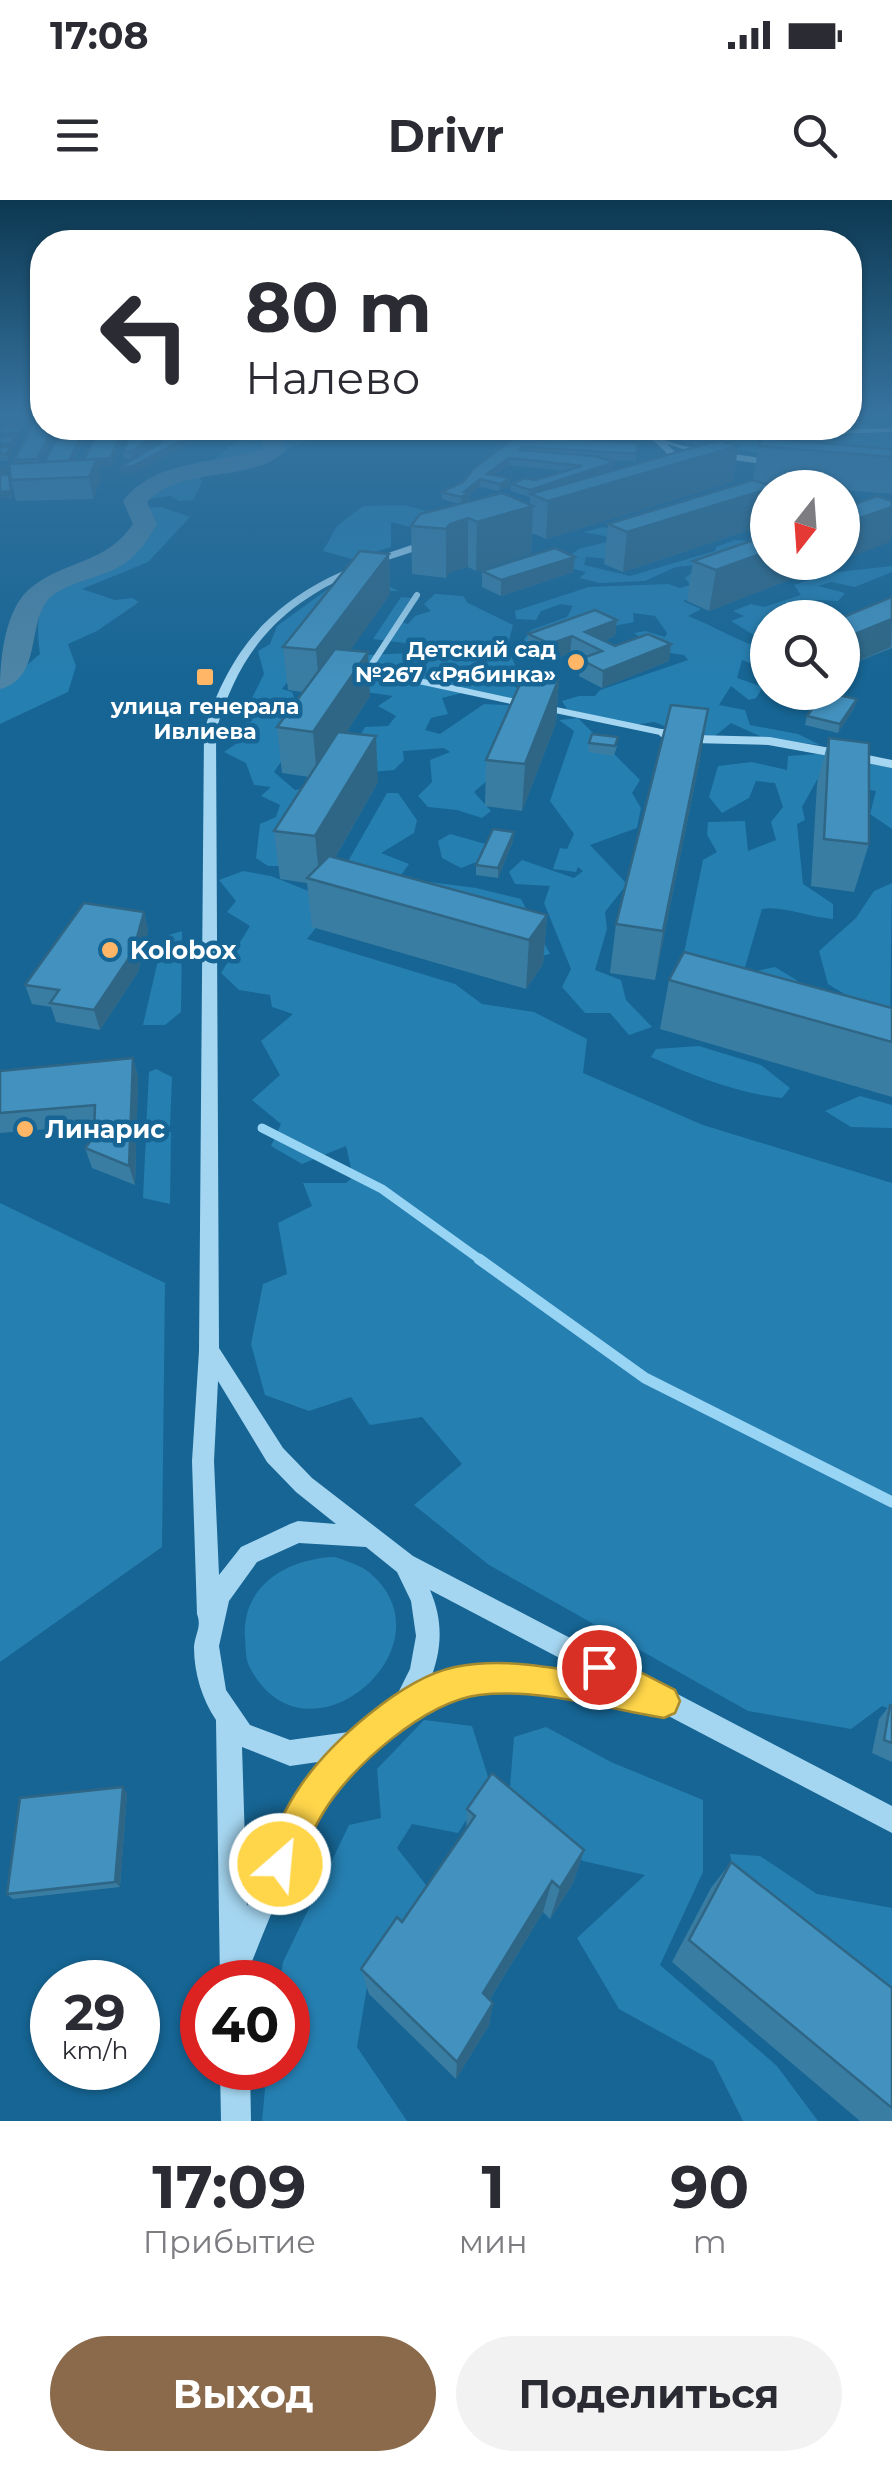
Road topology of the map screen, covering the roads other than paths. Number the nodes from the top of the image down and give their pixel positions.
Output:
1 (442, 538) edge
2 (417, 596) dead end
3 (892, 764) edge
4 (209, 1351) junction
5 (375, 1540) junction
6 (405, 1564) junction
7 (209, 1614) junction
8 (664, 1701) junction
9 (402, 1709) junction
10 (229, 1720) junction
11 (364, 1741) junction
12 (892, 1820) edge
13 (234, 1960) edge
14 (241, 1960) edge
15 (235, 2090) edge
16 (236, 2121) edge

1 - 4 street
2 - 3 street
4 - 5 street
4 - 7 street
5 - 6 street
5 - 7 street
6 - 8 street
6 - 9 street
7 - 10 street
8 - 9 street
8 - 12 street
9 - 11 street
10 - 11 street
10 - 13 street
11 - 14 street
15 - 16 street

